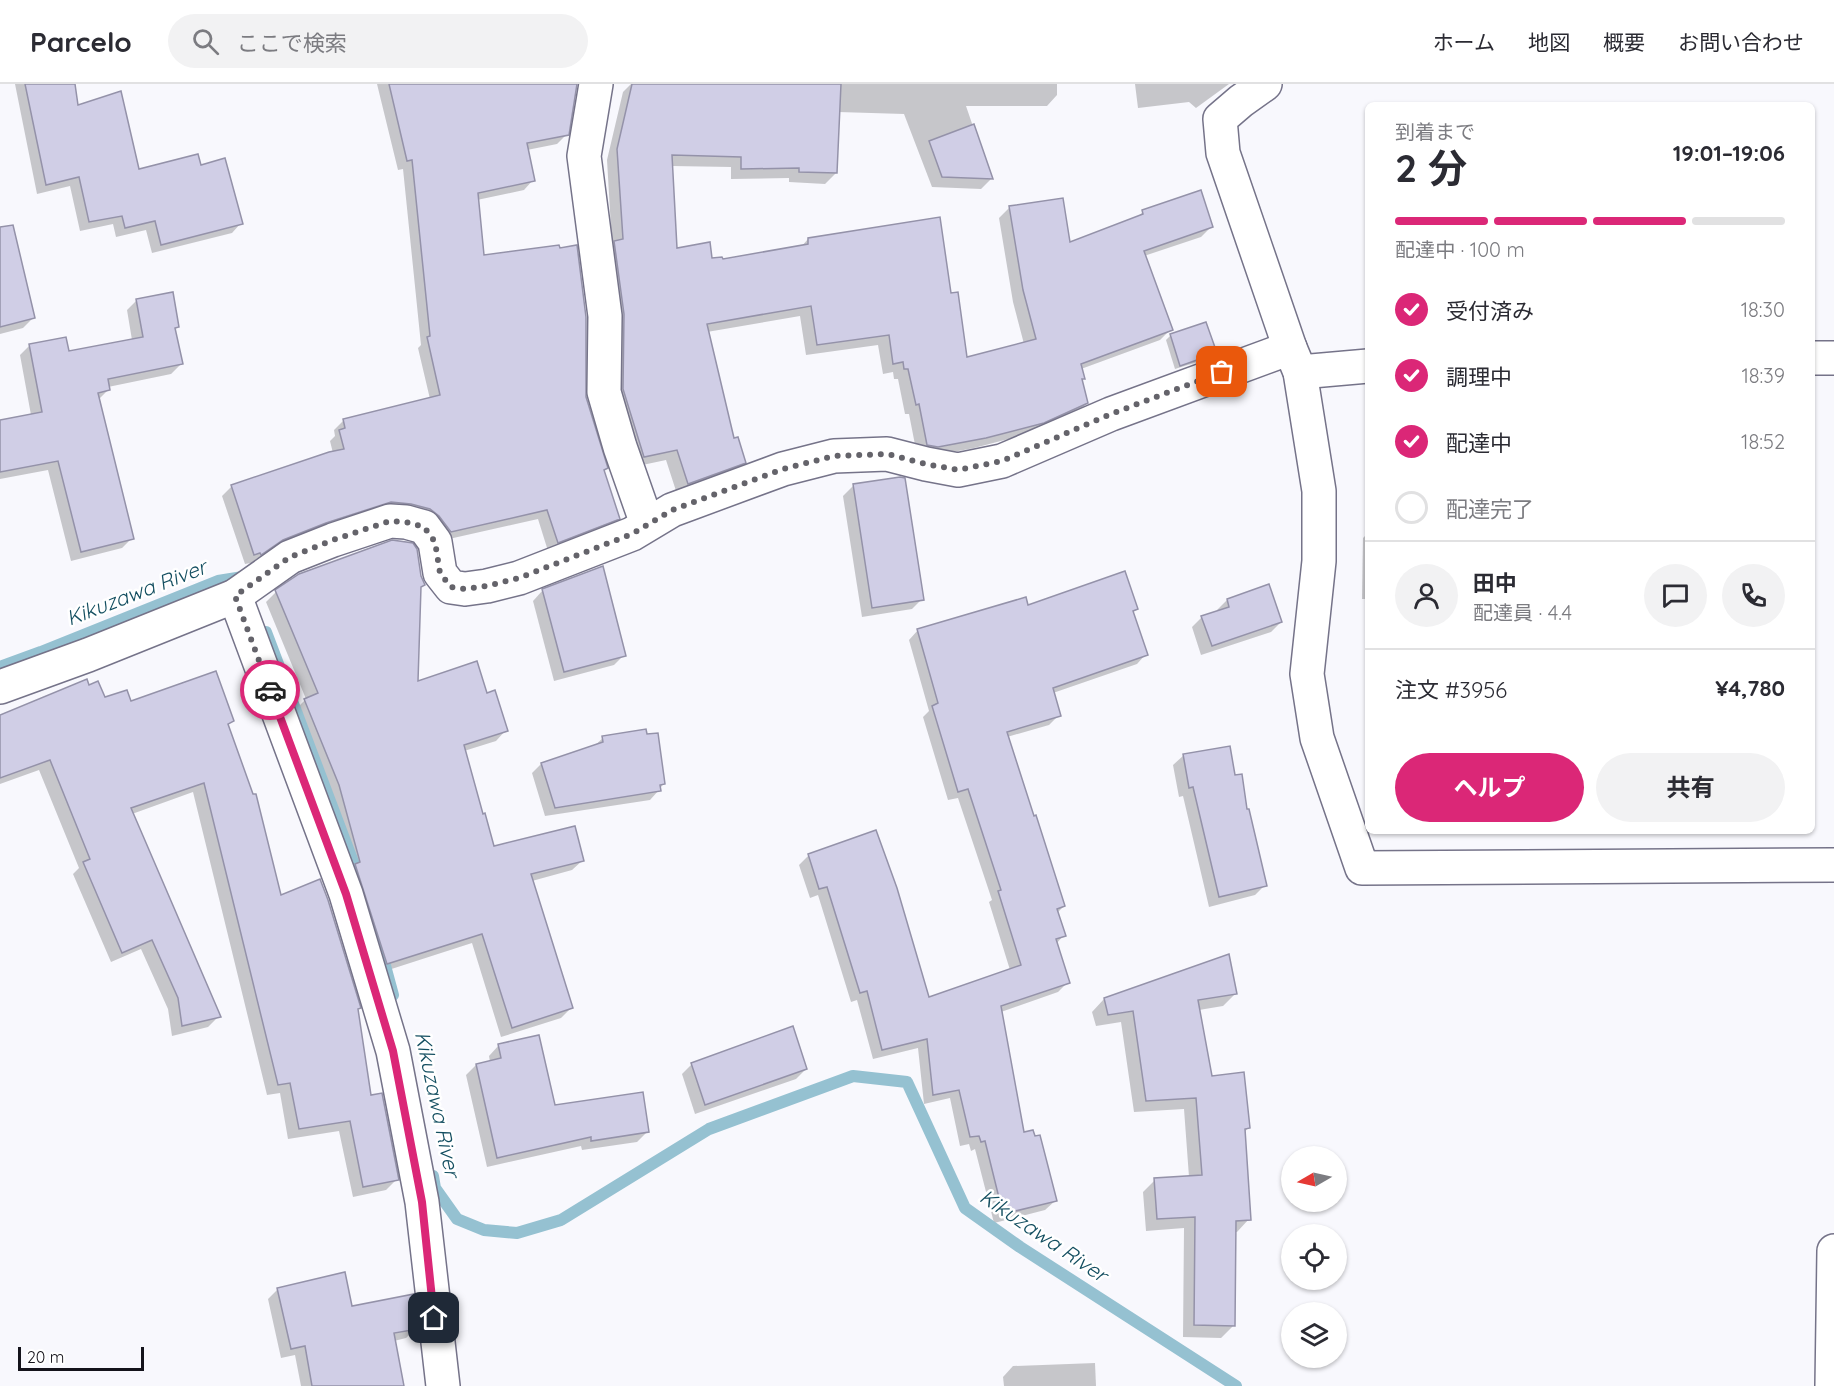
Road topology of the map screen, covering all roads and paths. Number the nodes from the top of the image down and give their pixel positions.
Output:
1 (596, 84) edge
2 (1265, 84) edge
3 (1815, 358) edge
4 (1834, 358) edge
5 (1295, 360) junction
6 (1365, 366) edge
7 (646, 524) junction
8 (235, 596) junction
9 (0, 687) edge
10 (1834, 865) edge
11 (1834, 1251) edge
12 (443, 1386) edge
13 (1832, 1386) edge

1 - 7 street
2 - 5 street
3 - 4 street
5 - 6 street
5 - 7 street
5 - 10 street
7 - 8 street
8 - 9 street
8 - 12 street
11 - 13 street

